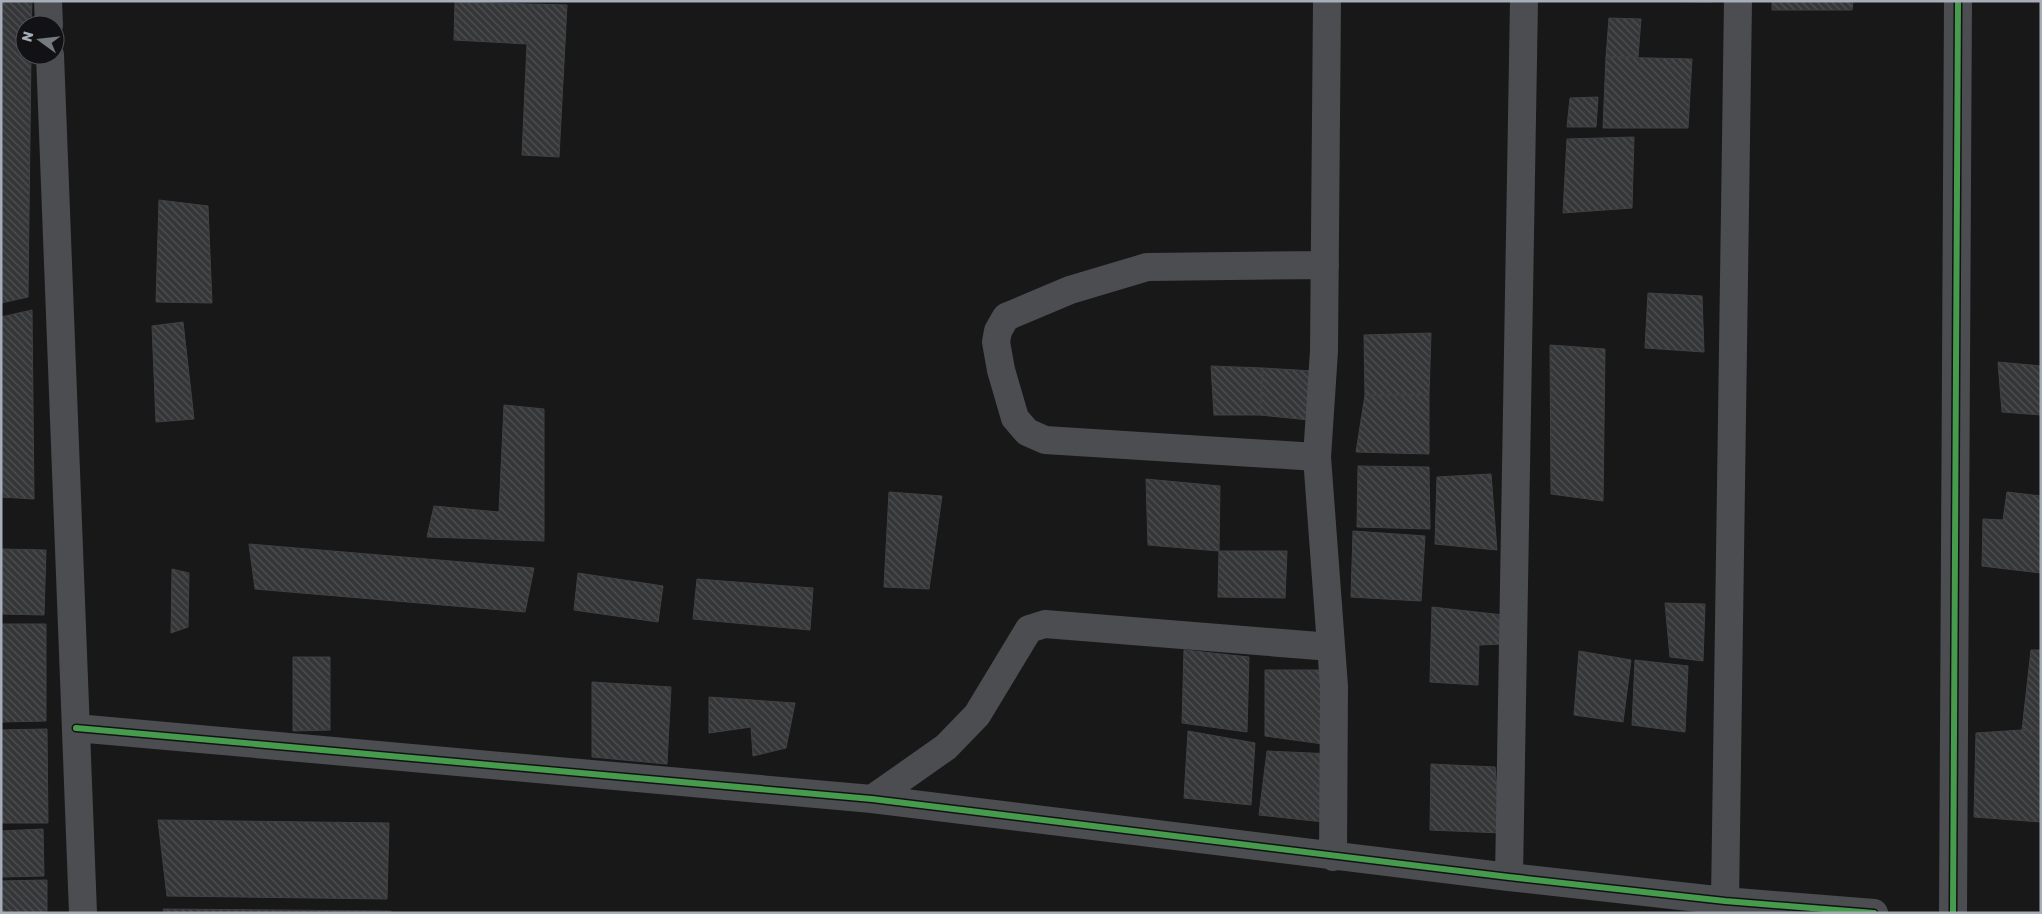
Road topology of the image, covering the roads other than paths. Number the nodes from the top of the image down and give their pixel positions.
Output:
1 (48, 1) edge
2 (1327, 1) edge
3 (1524, 1) edge
4 (1738, 1) edge
5 (1958, 1) edge
6 (49, 15) edge
7 (50, 65) edge
8 (1325, 265) junction
9 (1317, 458) junction
10 (1331, 647) junction
11 (76, 728) junction
12 (872, 800) junction
13 (1333, 857) junction
14 (1509, 877) junction
15 (1725, 900) junction
16 (83, 913) edge
17 (1874, 913) edge
18 (1953, 913) edge

1 - 6 street
2 - 8 street
3 - 14 street
4 - 15 street
5 - 18 street
7 - 11 street
8 - 9 street
8 - 9 street
9 - 10 street
10 - 12 street
10 - 13 street
11 - 12 street
11 - 16 street
12 - 13 street
13 - 14 street
14 - 15 street
15 - 17 street

